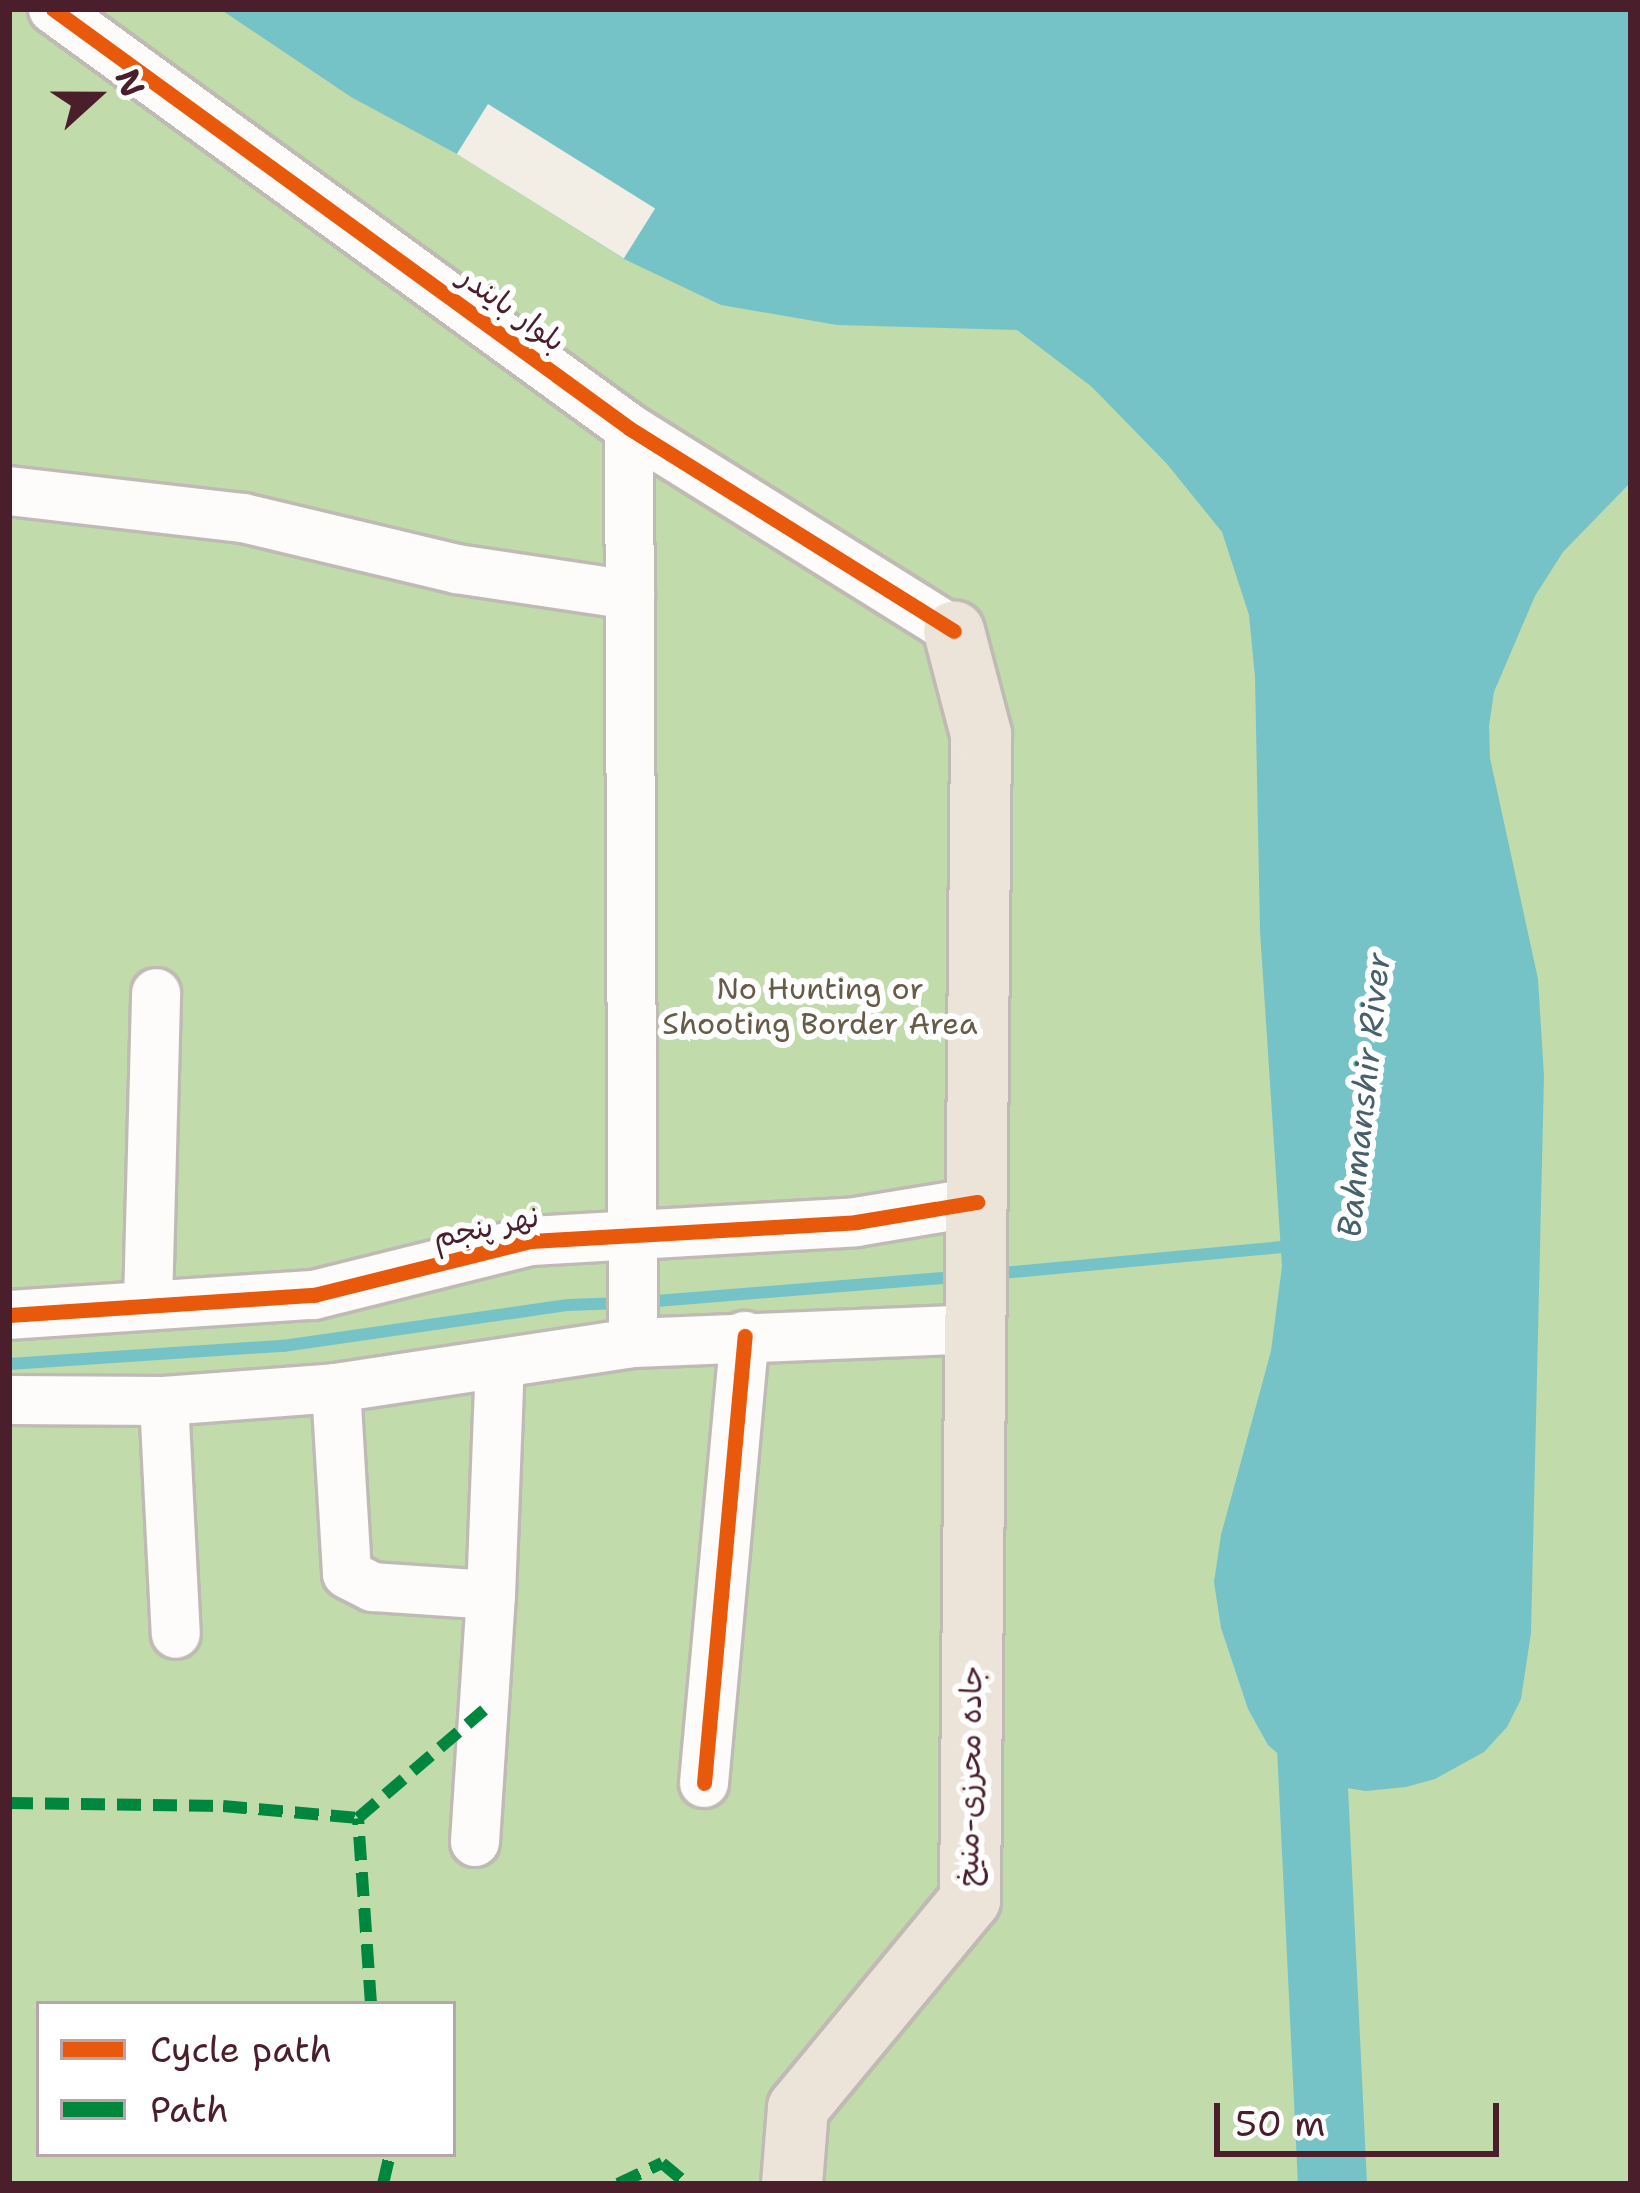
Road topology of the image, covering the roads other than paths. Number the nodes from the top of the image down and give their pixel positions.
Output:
1 (53, 9) edge
2 (629, 428) junction
3 (9, 491) edge
4 (630, 595) junction
5 (954, 631) joint
6 (155, 993) dead end
7 (976, 1224) junction
8 (633, 1296) junction
9 (148, 1304) junction
10 (9, 1315) edge
11 (975, 1318) junction
12 (745, 1336) junction
13 (500, 1364) junction
14 (337, 1388) junction
15 (9, 1400) edge
16 (164, 1401) junction
17 (490, 1595) junction
18 (176, 1634) dead end
19 (704, 1783) dead end
20 (476, 1842) dead end
21 (793, 2184) edge

1 - 2 street, بلوار بایندر
2 - 4 street
2 - 5 street, بلوار بایندر
3 - 4 street
4 - 8 street
5 - 7 main road
6 - 9 street
7 - 8 street, نهر پنجم
7 - 11 main road, جاده محرزی-منیخ
8 - 9 street, نهر پنجم
8 - 12 street, نهر پنجم
8 - 13 street, نهر پنجم
9 - 10 street, نهر پنجم
11 - 12 street, نهر پنجم
11 - 21 main road, جاده محرزی-منیخ
12 - 19 street
13 - 14 street, نهر پنجم
13 - 17 street
14 - 16 street, نهر پنجم
14 - 17 street
15 - 16 street, نهر پنجم
16 - 18 street
17 - 20 street

